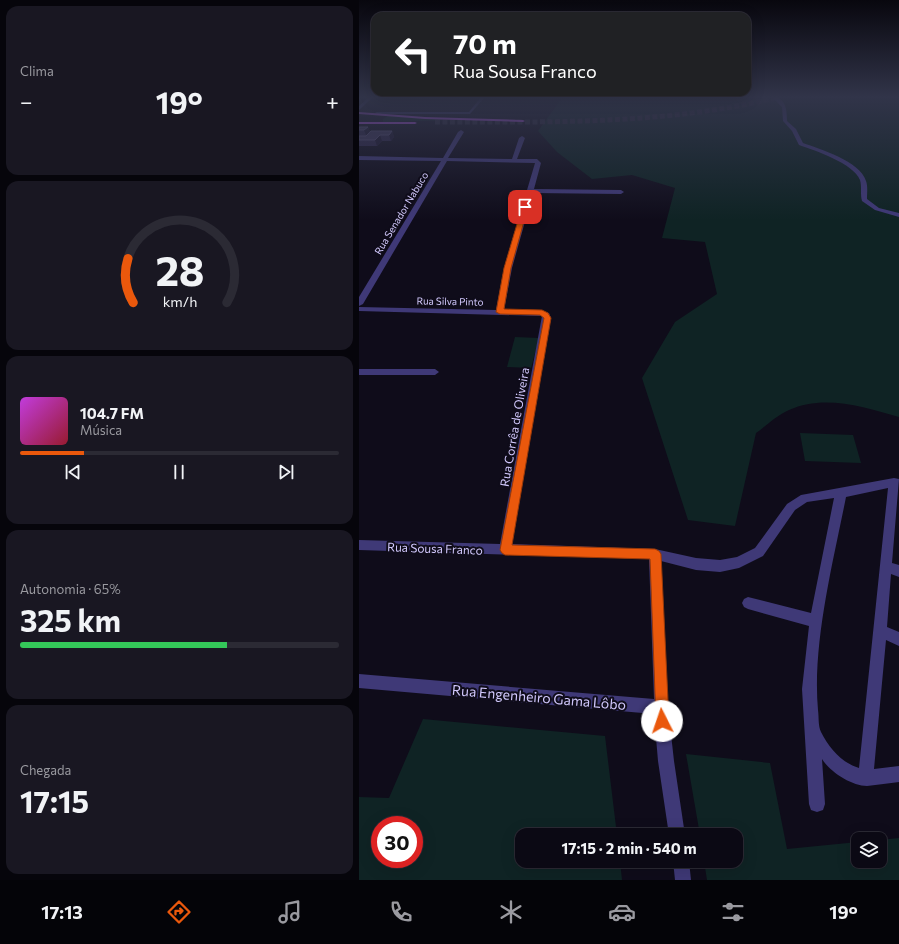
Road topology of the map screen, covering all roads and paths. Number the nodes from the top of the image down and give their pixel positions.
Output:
1 (457, 138) edge
2 (522, 138) dead end
3 (798, 138) edge
4 (359, 158) edge
5 (445, 159) junction
6 (514, 160) junction
7 (530, 191) junction
8 (621, 192) dead end
9 (899, 216) edge
10 (359, 304) edge
11 (359, 310) edge
12 (500, 312) junction
13 (542, 313) joint
14 (359, 372) edge
15 (435, 372) dead end
16 (897, 482) edge
17 (841, 493) junction
18 (359, 545) edge
19 (505, 550) junction
20 (655, 554) junction
21 (893, 569) edge
22 (748, 603) dead end
23 (816, 621) junction
24 (880, 631) junction
25 (899, 640) edge
26 (359, 681) edge
27 (661, 707) junction
28 (813, 733) junction
29 (899, 774) edge
30 (866, 778) junction
31 (817, 804) dead end
32 (676, 828) edge
33 (682, 868) edge
34 (683, 880) edge

1 - 5 street, Rua Senador Nabuco
2 - 6 street
3 - 9 street
4 - 5 street
5 - 6 street
5 - 10 street, Rua Senador Nabuco
6 - 7 street
7 - 8 street
7 - 12 street
11 - 12 street, Rua Silva Pinto
12 - 13 street, Rua Silva Pinto
13 - 19 street, Rua Corrêa de Oliveira
14 - 15 street
16 - 17 street, Rua Sousa Franco
16 - 21 street
17 - 20 street, Rua Sousa Franco
17 - 23 street
18 - 19 street, Rua Sousa Franco
19 - 20 street, Rua Sousa Franco
20 - 27 street
21 - 24 street
22 - 23 street
23 - 28 street
24 - 25 street
24 - 30 street
26 - 27 street, Rua Engenheiro Gama Lôbo
27 - 32 street
28 - 30 street
28 - 31 street
29 - 30 street
33 - 34 street

